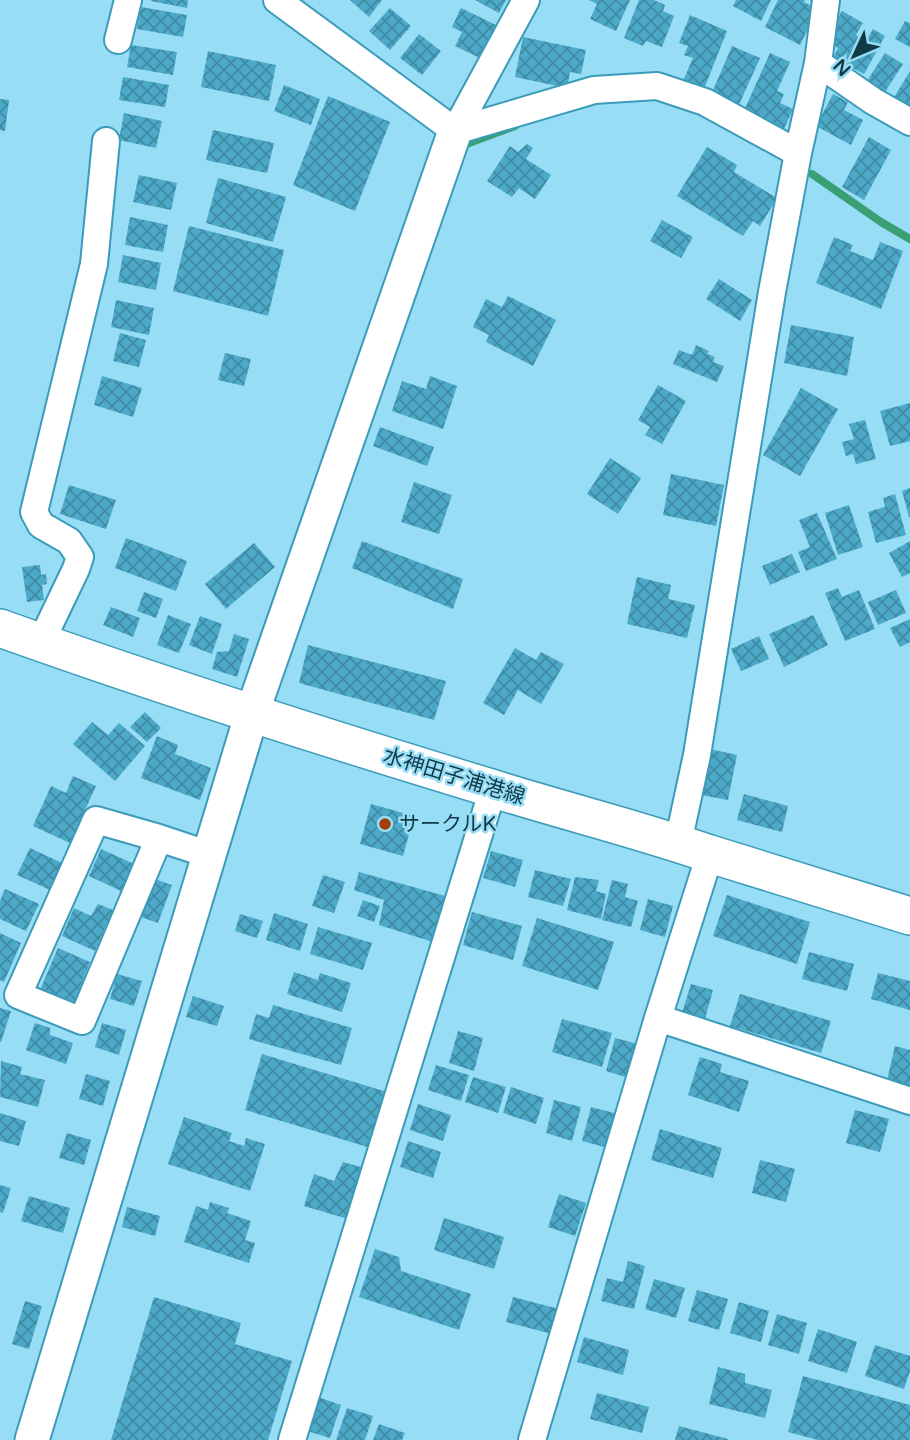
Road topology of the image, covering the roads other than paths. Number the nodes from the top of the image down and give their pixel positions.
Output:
1 (128, 0) edge
2 (277, 0) edge
3 (526, 0) edge
4 (826, 0) edge
5 (118, 40) dead end
6 (818, 63) junction
7 (910, 122) edge
8 (455, 131) junction
9 (106, 141) dead end
10 (798, 153) junction
11 (0, 628) edge
12 (41, 642) junction
13 (253, 713) junction
14 (493, 789) junction
15 (159, 838) junction
16 (694, 849) junction
17 (210, 855) junction
18 (910, 916) edge
19 (658, 1018) junction
20 (910, 1101) edge
21 (32, 1440) edge
22 (292, 1440) edge
23 (532, 1440) edge

1 - 5 street
2 - 8 street
3 - 8 street
4 - 6 street
6 - 7 street
6 - 10 street
8 - 10 street
8 - 13 street
9 - 12 street
10 - 16 street
11 - 12 main road, 水神田子浦港線
12 - 13 main road, 水神田子浦港線
13 - 14 main road, 水神田子浦港線
13 - 17 street
14 - 16 main road, 水神田子浦港線
14 - 22 street
15 - 15 street
15 - 17 street
16 - 18 main road, 水神田子浦港線
16 - 19 street
17 - 21 street
19 - 20 street
19 - 23 street

